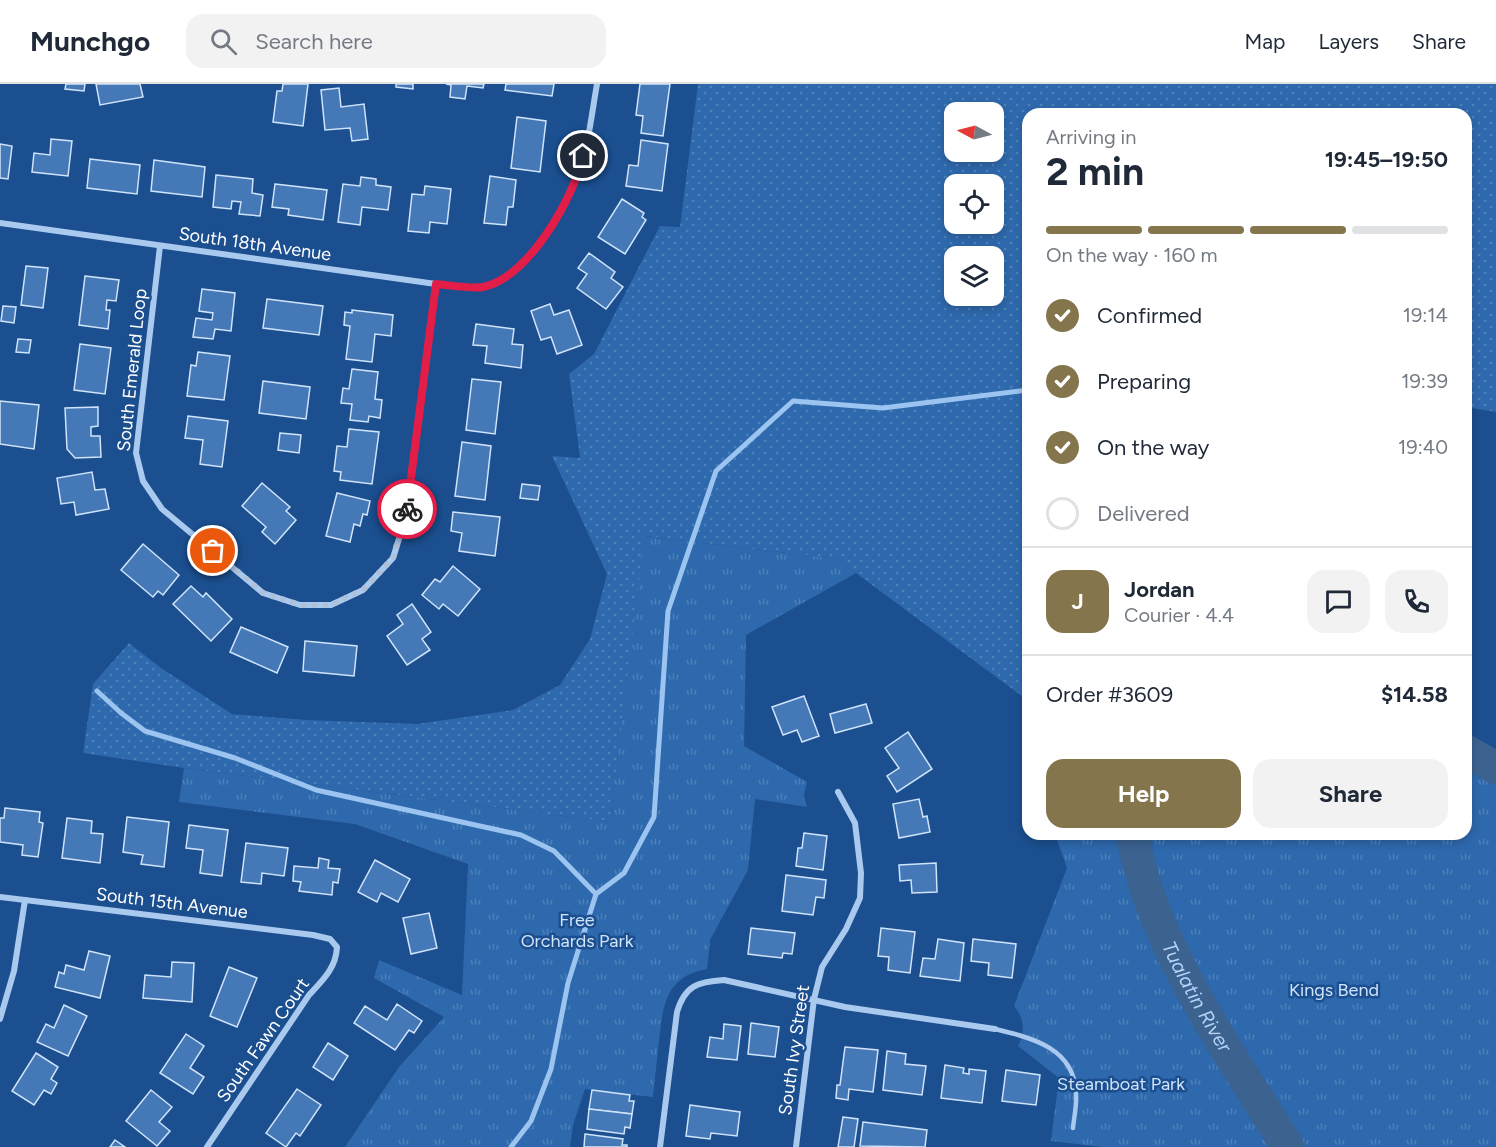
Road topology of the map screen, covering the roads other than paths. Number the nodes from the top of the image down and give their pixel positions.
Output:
1 (597, 84) edge
2 (0, 223) edge
3 (160, 246) junction
4 (436, 284) junction
5 (838, 792) dead end
6 (0, 897) edge
7 (25, 900) junction
8 (337, 947) joint
9 (814, 999) junction
10 (0, 1019) edge
11 (995, 1029) joint
12 (1073, 1128) dead end
13 (207, 1147) edge
14 (660, 1147) edge
15 (796, 1147) edge

1 - 4 street, South 18th Avenue
2 - 3 street, South 18th Avenue
3 - 4 street, South 18th Avenue
3 - 4 street, South Emerald Loop
5 - 9 street, South Ivy Street
6 - 7 street, South 15th Avenue
7 - 8 street, South 15th Avenue
7 - 10 street
8 - 13 street, South Fawn Court
9 - 11 street
9 - 14 street
9 - 15 street, South Ivy Street
11 - 12 lane

